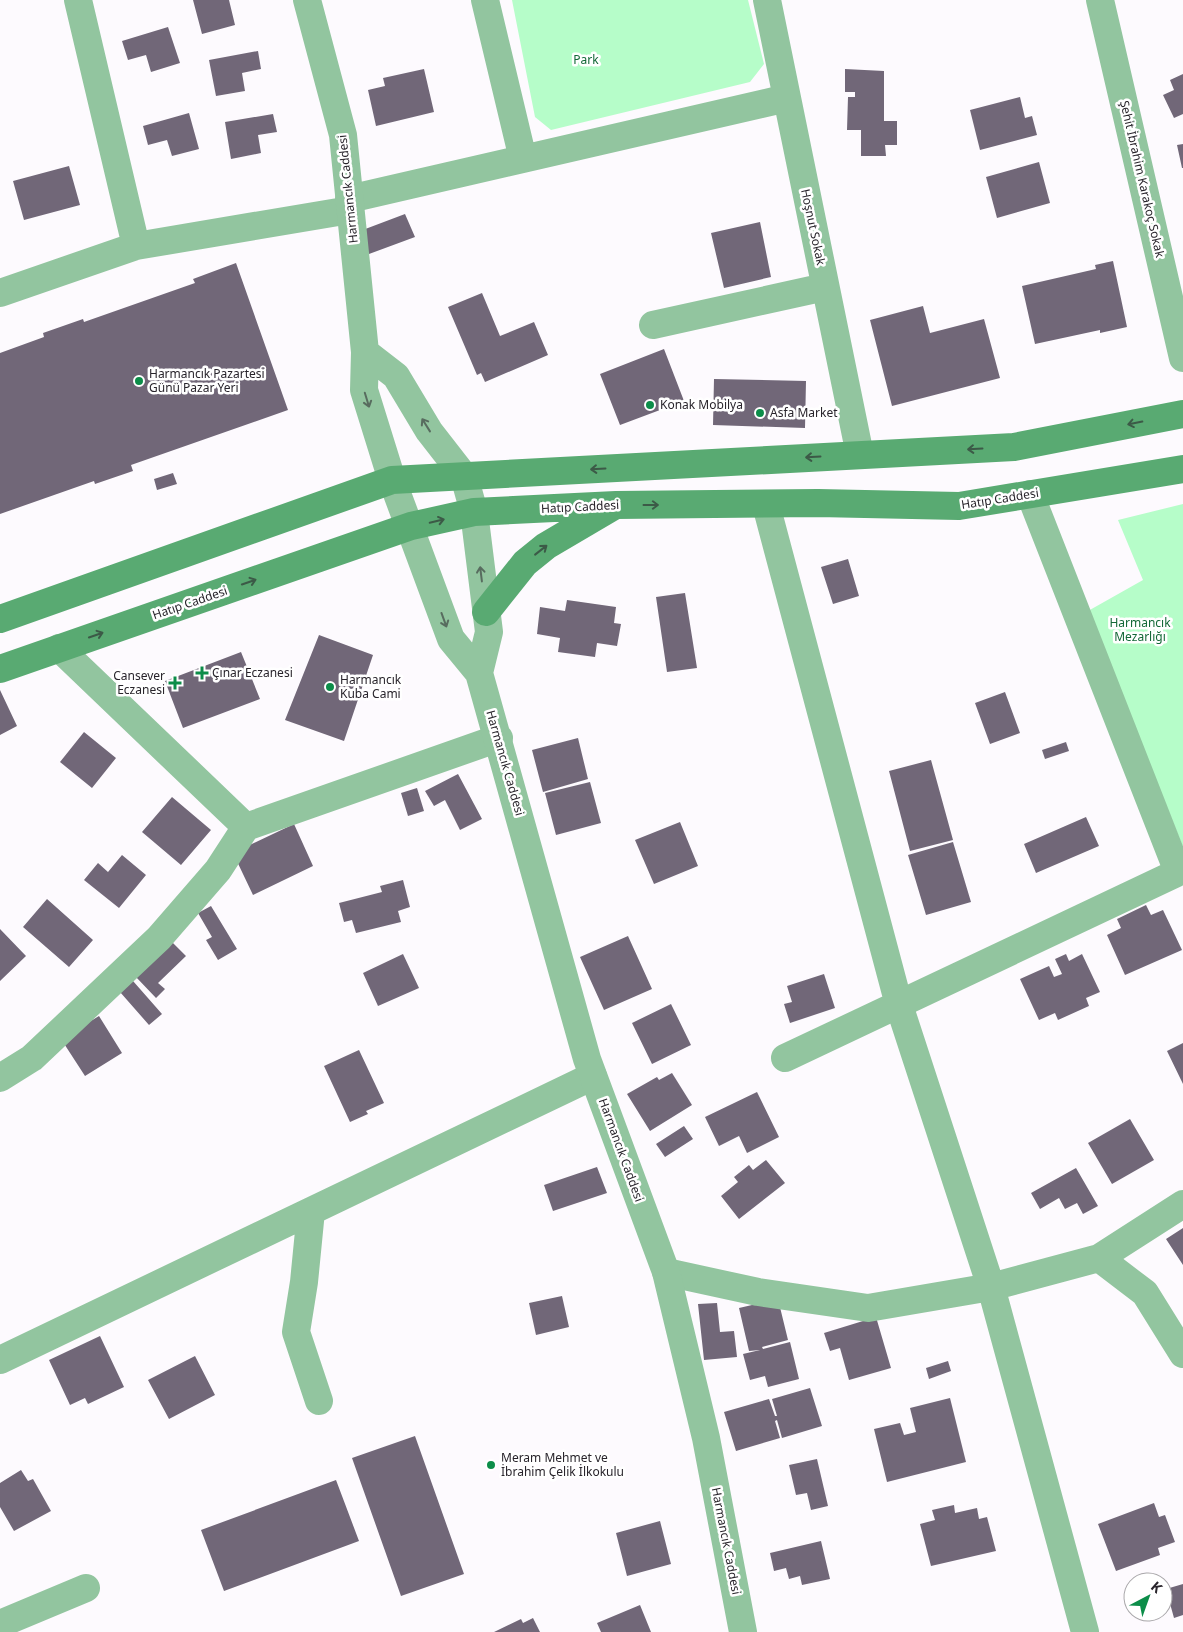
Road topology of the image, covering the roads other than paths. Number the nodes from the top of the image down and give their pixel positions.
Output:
1 (78, 0) edge
2 (307, 0) edge
3 (485, 0) edge
4 (767, 0) edge
5 (1100, 0) edge
6 (787, 98) junction
7 (523, 159) junction
8 (350, 205) junction
9 (136, 246) junction
10 (825, 287) junction
11 (0, 293) edge
12 (653, 325) dead end
13 (365, 352) junction
14 (1183, 358) edge
15 (1183, 414) edge
16 (860, 455) junction
17 (1183, 469) edge
18 (464, 476) junction
19 (392, 480) junction
20 (1030, 494) junction
21 (766, 505) junction
22 (616, 506) junction
23 (474, 512) junction
24 (411, 526) junction
25 (486, 612) junction
26 (0, 619) edge
27 (59, 648) junction
28 (0, 669) edge
29 (480, 673) junction
30 (499, 738) junction
31 (246, 827) junction
32 (1180, 871) edge
33 (899, 1005) junction
34 (785, 1058) dead end
35 (593, 1076) junction
36 (0, 1078) edge
37 (1183, 1204) edge
38 (311, 1211) junction
39 (1099, 1258) junction
40 (666, 1272) junction
41 (990, 1287) junction
42 (1183, 1354) edge
43 (0, 1360) edge
44 (319, 1400) dead end
45 (86, 1588) dead end
46 (0, 1624) edge
47 (744, 1632) edge
48 (1085, 1632) edge

1 - 9 street
2 - 8 street, Harmancık Caddesi
3 - 7 street
4 - 6 street, Hoşnut Sokak
5 - 14 street, Şehit İbrahim Karakoç Sokak
6 - 7 street
6 - 10 street, Hoşnut Sokak
7 - 8 street
8 - 9 street
8 - 13 street, Harmancık Caddesi
9 - 11 street
10 - 12 street
10 - 16 street, Hoşnut Sokak
18 -> 13 street
13 -> 19 street, Harmancık Caddesi
15 -> 16 main road
16 -> 18 main road
17 - 20 main road, Hatıp Caddesi
18 - 19 main road
18 - 23 street
19 - 24 street, Harmancık Caddesi
19 - 26 main road
20 - 21 main road, Hatıp Caddesi
20 - 32 street
22 -> 21 main road, Hatıp Caddesi
21 - 33 street
22 - 23 main road, Hatıp Caddesi
25 -> 22 main road
24 -> 23 main road, Hatıp Caddesi
25 -> 23 street
27 -> 24 main road, Hatıp Caddesi
24 -> 29 street, Harmancık Caddesi
25 - 29 street
27 - 28 main road, Hatıp Caddesi
27 - 31 street
29 - 30 street, Harmancık Caddesi
30 - 31 street
30 - 35 street, Harmancık Caddesi
31 - 36 street
32 - 33 street
33 - 34 street
33 - 41 street
35 - 38 street
35 - 40 street, Harmancık Caddesi
37 - 39 street
38 - 43 street
38 - 44 street
39 - 41 street
39 - 42 street
40 - 41 street
40 - 47 street, Harmancık Caddesi
41 - 48 street
45 - 46 street

